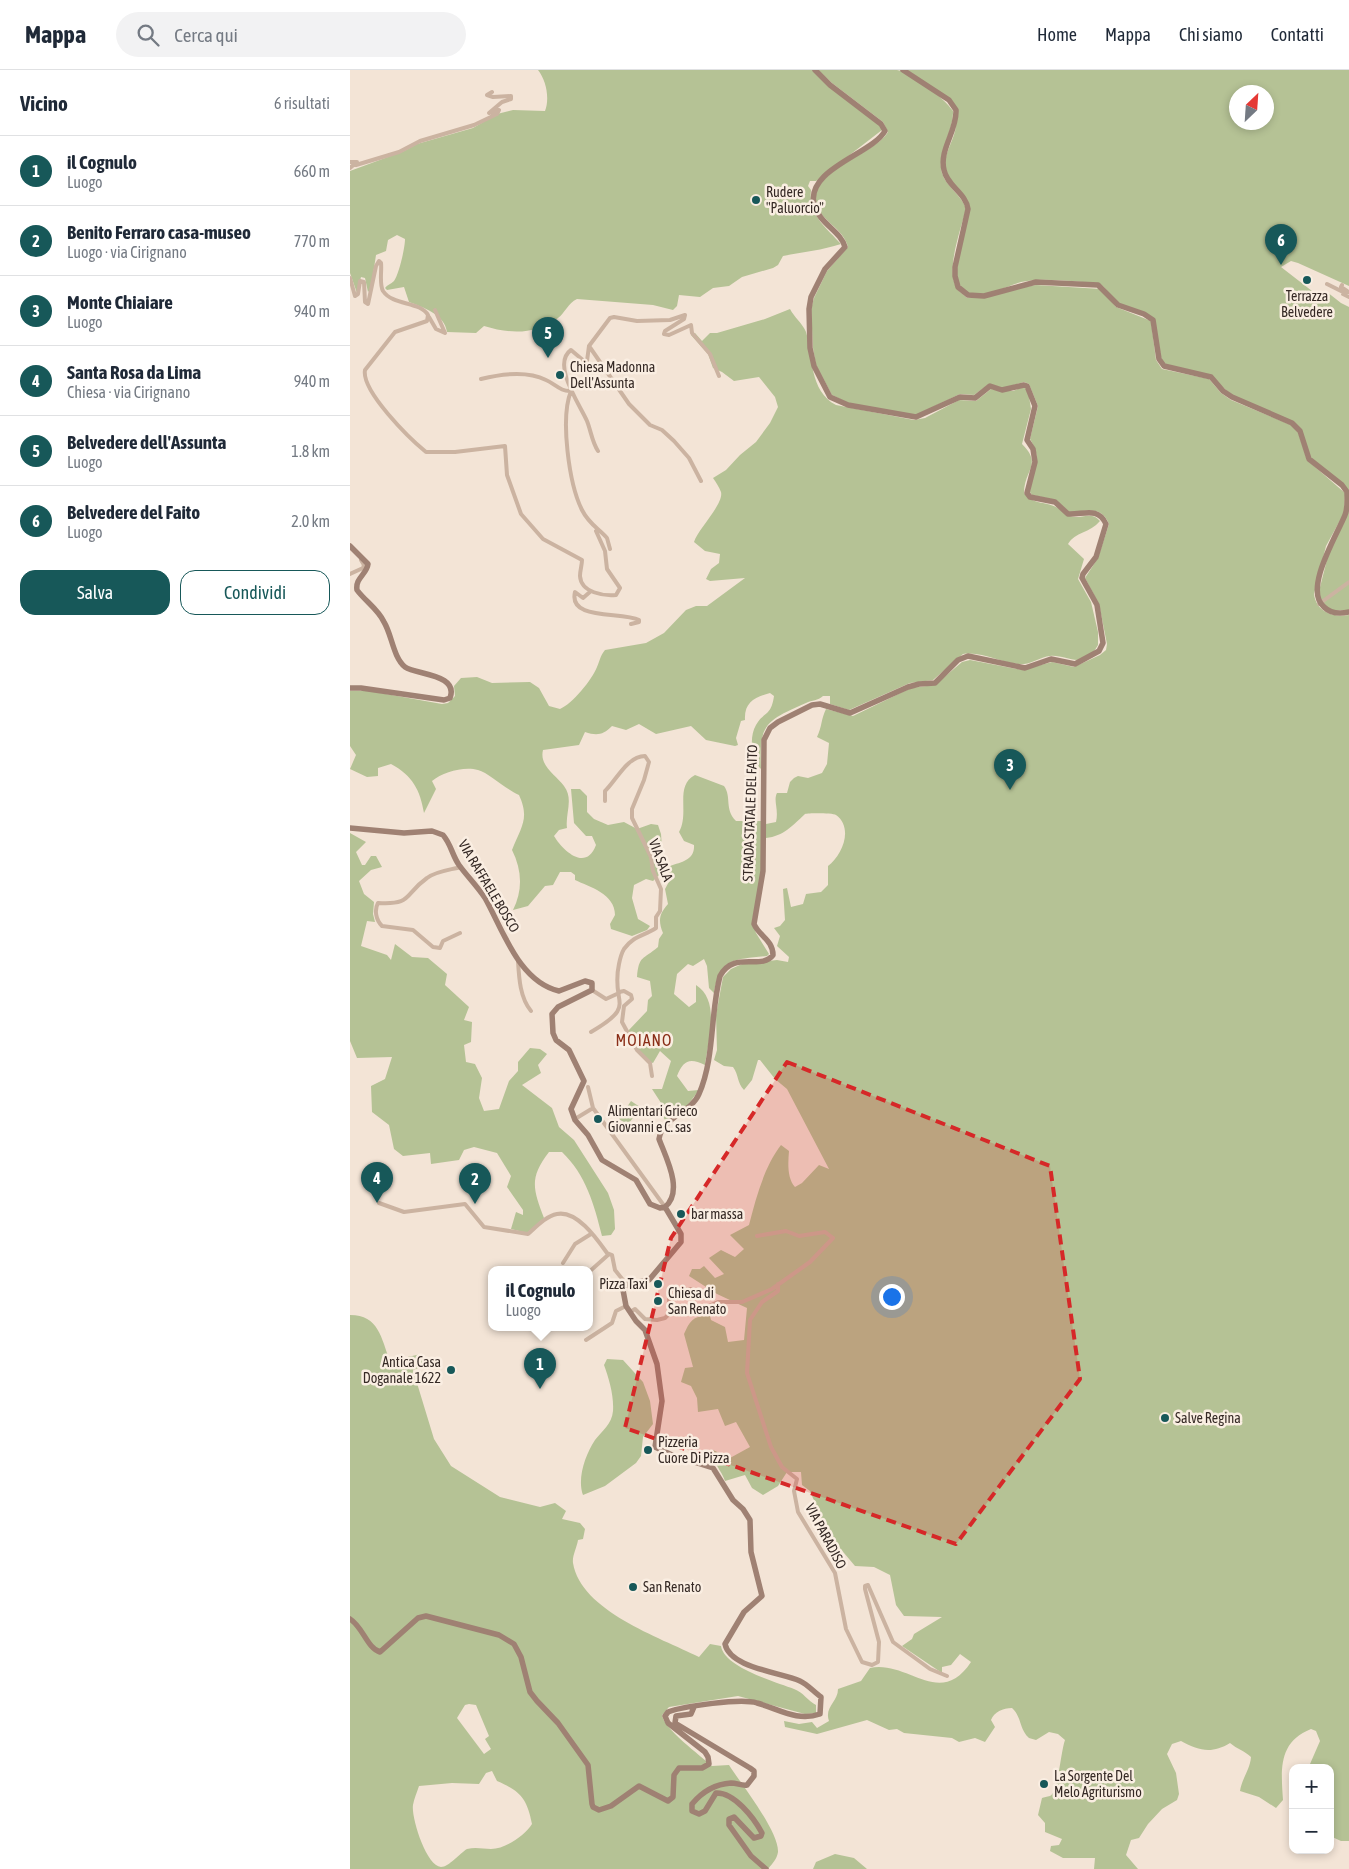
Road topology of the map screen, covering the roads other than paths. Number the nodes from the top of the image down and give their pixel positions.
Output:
1 (815, 70) edge
2 (903, 70) edge
3 (492, 92) dead end
4 (350, 162) edge
5 (356, 164) junction
6 (350, 168) edge
7 (350, 278) edge
8 (1327, 284) dead end
9 (1342, 284) dead end
10 (1346, 292) edge
11 (1349, 297) edge
12 (435, 310) dead end
13 (428, 314) junction
14 (590, 346) junction
15 (719, 376) dead end
16 (481, 379) dead end
17 (571, 391) junction
18 (598, 451) dead end
19 (701, 481) dead end
20 (596, 531) junction
21 (350, 546) edge
22 (610, 549) dead end
23 (350, 550) edge
24 (350, 574) edge
25 (1349, 582) edge
26 (591, 591) junction
27 (1320, 604) junction
28 (1349, 612) edge
29 (631, 624) dead end
30 (350, 688) edge
31 (605, 801) dead end
32 (350, 828) edge
33 (461, 867) junction
34 (460, 933) dead end
35 (518, 959) junction
36 (592, 990) junction
37 (619, 993) junction
38 (531, 1011) dead end
39 (591, 1032) dead end
40 (652, 1076) dead end
41 (588, 1087) dead end
42 (593, 1108) junction
43 (575, 1119) junction
44 (379, 1203) dead end
45 (665, 1207) junction
46 (590, 1234) junction
47 (757, 1236) dead end
48 (608, 1254) junction
49 (563, 1263) dead end
50 (593, 1268) edge
51 (778, 1284) junction
52 (624, 1286) junction
53 (691, 1289) dead end
54 (626, 1306) junction
55 (670, 1310) junction
56 (629, 1312) junction
57 (586, 1340) dead end
58 (350, 1619) edge
59 (947, 1676) dead end
60 (694, 1707) junction
61 (766, 1869) edge

1 - 45 street, STRADA STATALE DEL FAITO
2 - 27 street
3 - 5 street
4 - 5 street
5 - 6 street
7 - 13 street
8 - 10 street
9 - 10 street
10 - 11 street
12 - 13 street
13 - 26 street
14 - 15 street
14 - 17 street
14 - 19 street
16 - 17 street
17 - 18 street
17 - 20 street
20 - 22 street
20 - 26 street
21 - 30 street
23 - 24 street
25 - 27 street
26 - 29 street
27 - 28 street
31 - 37 street, VIA SALA
32 - 33 street, VIA RAFFAELE BOSCO
33 - 34 street
33 - 35 street, VIA RAFFAELE BOSCO
35 - 36 street, VIA RAFFAELE BOSCO
35 - 38 street
36 - 37 street
36 - 43 street
37 - 39 street
37 - 40 street
41 - 42 street
42 - 43 street
42 - 45 street
43 - 45 street
44 - 46 street
45 - 52 street
46 - 48 street
46 - 49 street
47 - 51 street
48 - 50 street
48 - 52 street
51 - 55 street
51 - 59 street, VIA PARADISO
52 - 54 street
53 - 55 street
54 - 56 street
54 - 57 street
55 - 56 street
56 - 60 street
58 - 60 street
60 - 61 street

